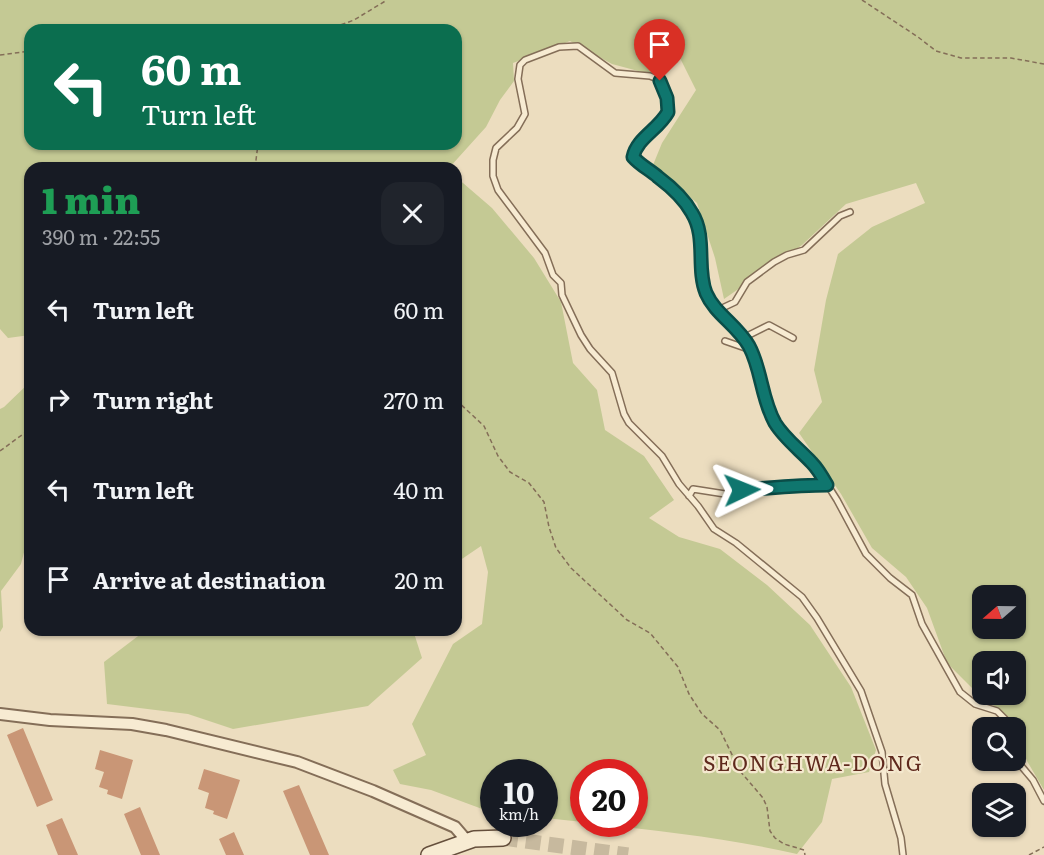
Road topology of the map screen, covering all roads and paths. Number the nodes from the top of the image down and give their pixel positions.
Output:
1 (387, 0) edge
2 (862, 0) edge
3 (343, 24) edge
4 (24, 52) edge
5 (0, 55) edge
6 (1044, 64) edge
7 (850, 212) dead end
8 (718, 310) junction
9 (743, 338) junction
10 (793, 338) dead end
11 (725, 341) dead end
12 (751, 350) junction
13 (462, 406) edge
14 (24, 433) edge
15 (0, 451) edge
16 (827, 485) junction
17 (689, 496) junction
18 (0, 714) edge
19 (1003, 717) edge
20 (1025, 771) edge
21 (1044, 801) edge
22 (503, 838) tunnel mouth
23 (467, 841) junction
24 (1044, 848) edge
25 (429, 855) edge
26 (805, 855) edge
27 (903, 855) edge
28 (1029, 855) edge

1 - 3 path
2 - 6 path
4 - 5 path
7 - 8 lane
8 - 9 lane
8 - 17 lane
9 - 10 lane
9 - 12 lane
11 - 12 lane
12 - 16 lane
13 - 26 path
14 - 15 path
16 - 17 lane
16 - 19 lane
17 - 27 lane
18 - 23 street
20 - 21 lane
22 - 23 street
23 - 25 street
24 - 28 path

